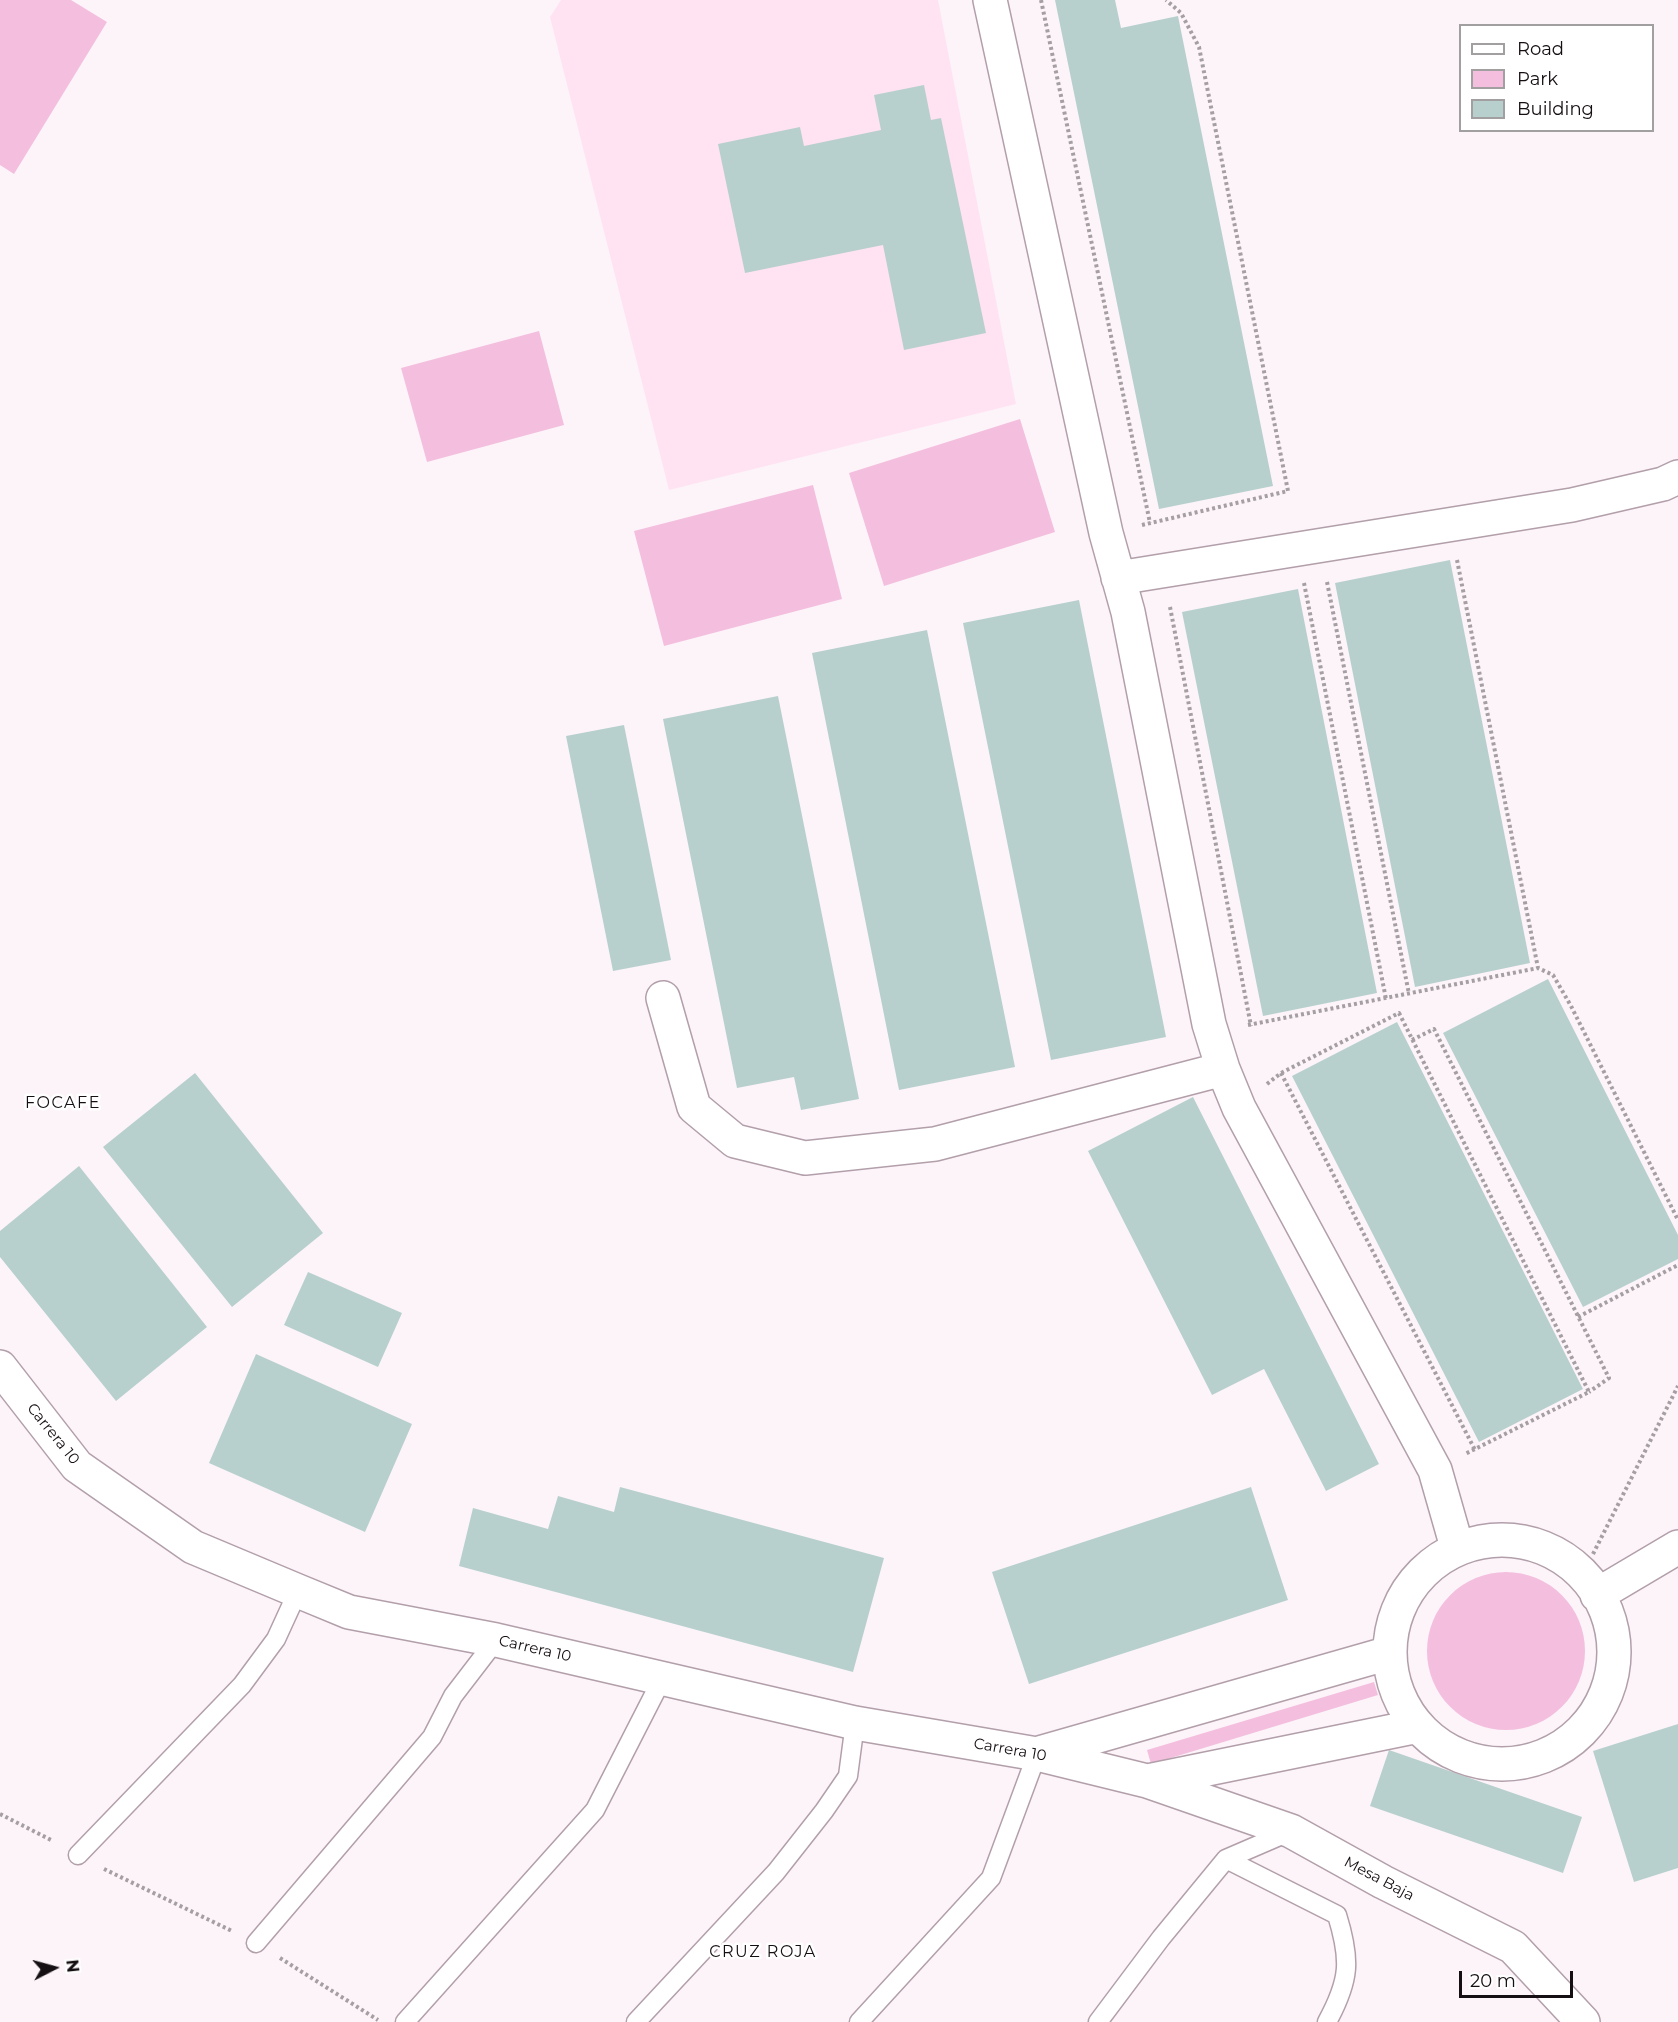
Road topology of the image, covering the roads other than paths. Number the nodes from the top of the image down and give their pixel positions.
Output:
1 (990, 0) edge
2 (1678, 477) edge
3 (1118, 578) junction
4 (663, 998) dead end
5 (1223, 1069) junction
6 (0, 1367) edge
7 (1678, 1547) edge
8 (1457, 1548) junction
9 (1590, 1584) junction
10 (298, 1591) junction
11 (495, 1640) junction
12 (1389, 1653) junction
13 (662, 1679) junction
14 (855, 1723) junction
15 (1418, 1726) junction
16 (1037, 1754) junction
17 (1147, 1781) junction
18 (1291, 1831) junction
19 (78, 1855) road end
20 (1226, 1858) junction
21 (255, 1943) road end
22 (405, 2022) edge
23 (636, 2022) edge
24 (859, 2022) edge
25 (1098, 2022) edge
26 (1327, 2022) edge
27 (1583, 2022) edge

1 - 3 street
2 - 3 street
3 - 5 street
4 - 5 street
5 - 8 street
6 - 10 street, Carrera 10
7 - 9 street
8 - 9 street
8 - 12 street
9 - 15 street
10 - 11 street, Carrera 10
10 - 19 lane
11 - 13 street, Carrera 10
11 - 21 lane
12 - 15 street
12 - 16 street
13 - 14 street, Carrera 10
13 - 22 lane
14 - 16 street, Carrera 10
14 - 23 lane
15 - 17 street
16 - 17 street, Carrera 10
16 - 24 lane
17 - 18 street, Mesa Baja
18 - 20 lane
18 - 27 street, Mesa Baja
20 - 25 lane
20 - 26 lane

